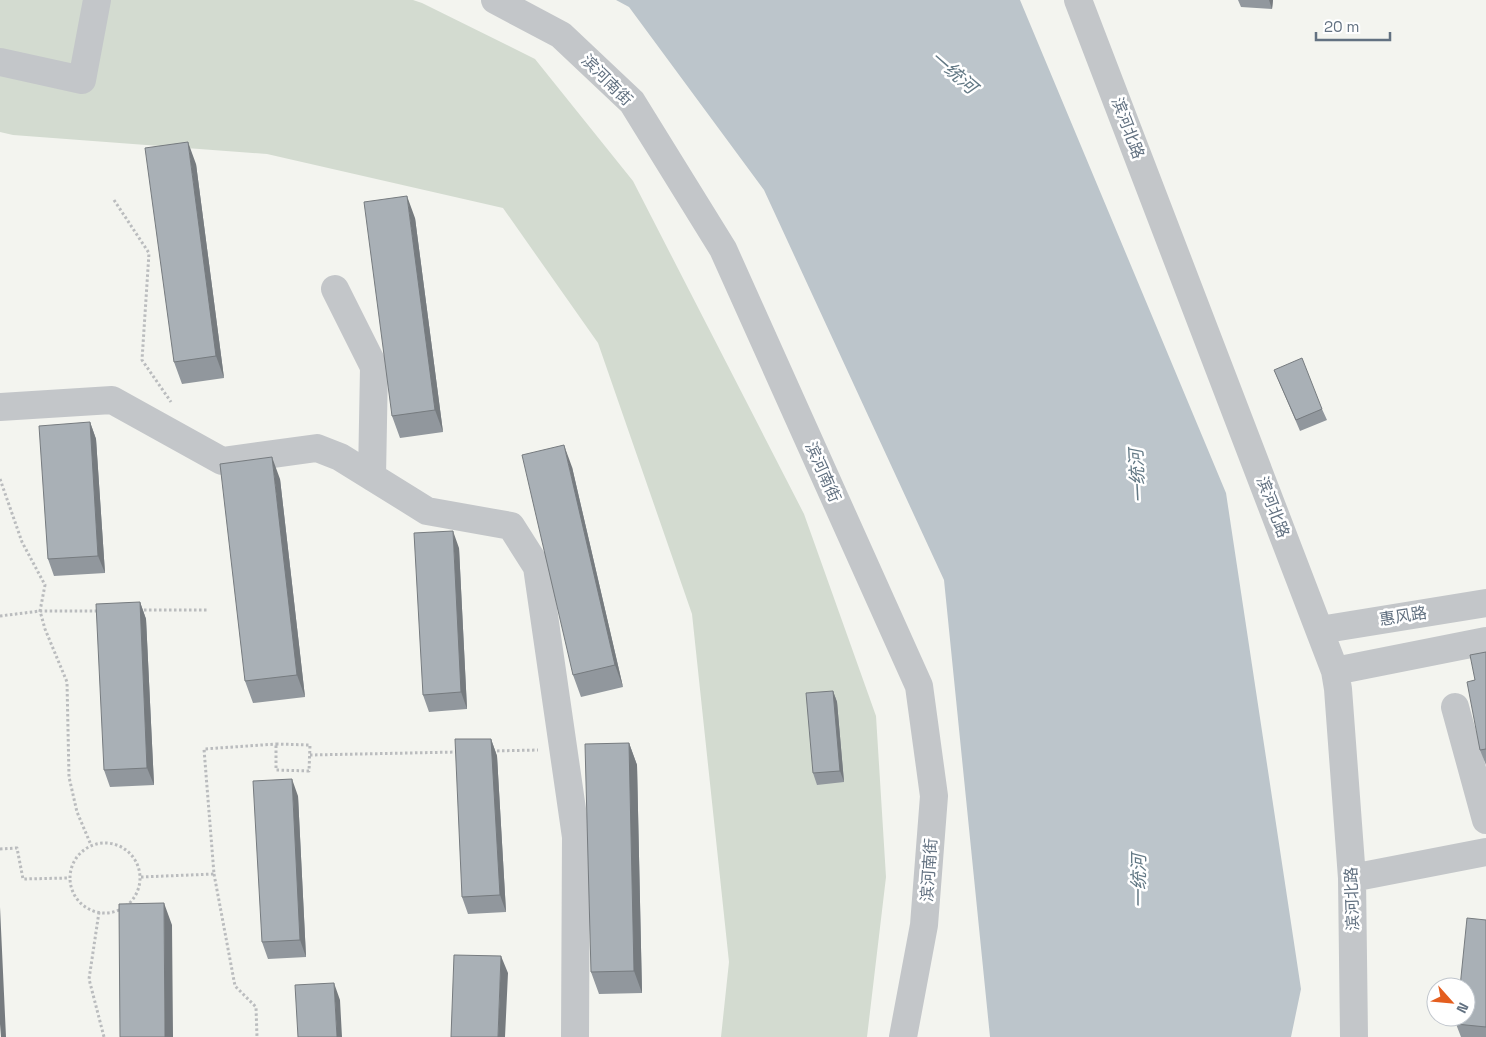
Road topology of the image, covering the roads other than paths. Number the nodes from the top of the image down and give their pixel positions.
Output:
1 (97, 0) edge
2 (495, 0) edge
3 (1078, 0) edge
4 (0, 62) edge
5 (335, 289) dead end
6 (0, 407) edge
7 (372, 477) junction
8 (1486, 603) edge
9 (1320, 630) junction
10 (1486, 641) edge
11 (1335, 671) junction
12 (1455, 707) dead end
13 (1486, 820) edge
14 (1486, 852) edge
15 (1352, 878) junction
16 (575, 1037) edge
17 (903, 1037) edge
18 (1354, 1037) edge

1 - 4 street
2 - 17 street, 滨河南街
3 - 9 street, 滨河北路
5 - 7 street
6 - 7 street
7 - 16 street
8 - 9 street, 惠风路
9 - 11 street, 滨河北路
10 - 11 street
11 - 15 street, 滨河北路
12 - 13 street
14 - 15 street
15 - 18 street, 滨河北路

